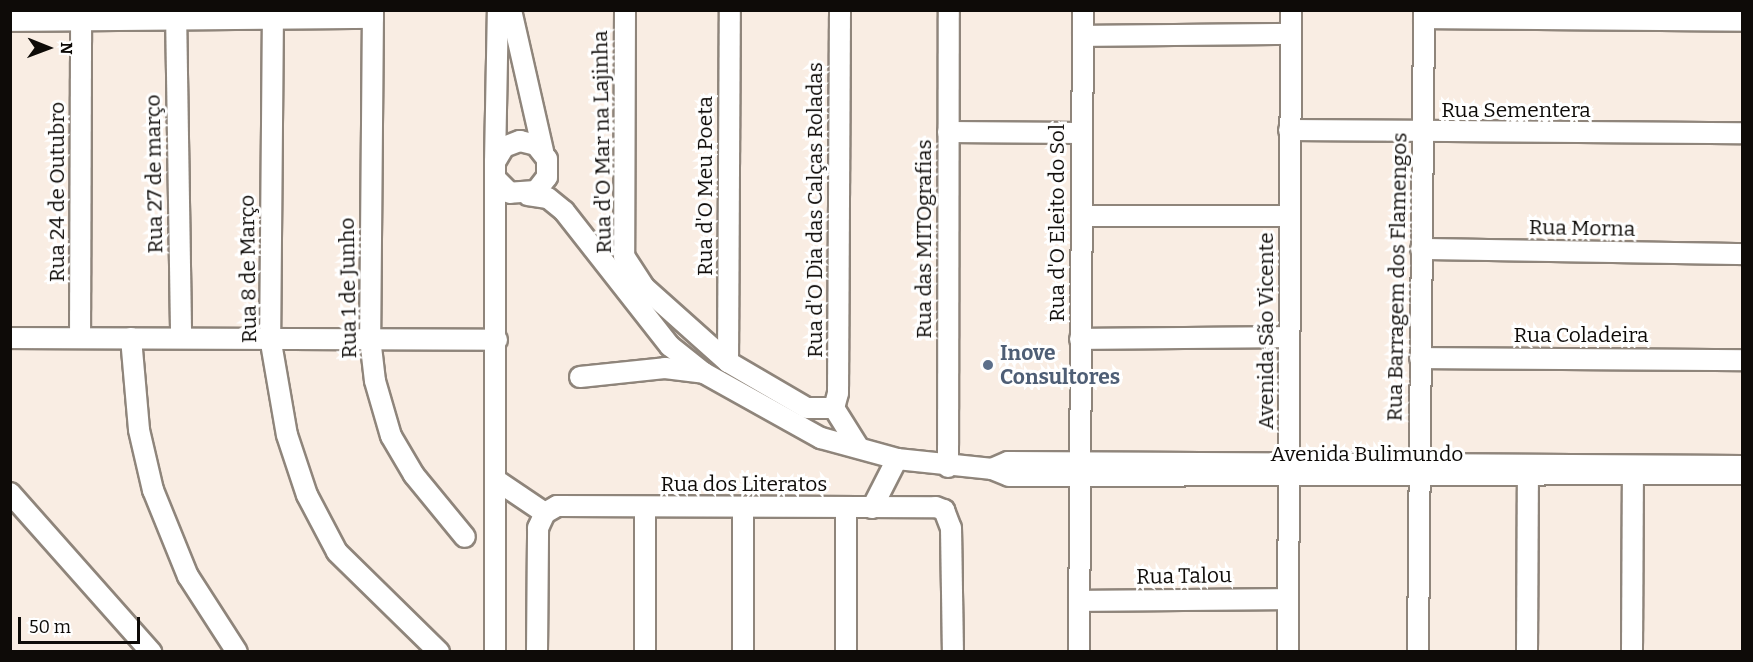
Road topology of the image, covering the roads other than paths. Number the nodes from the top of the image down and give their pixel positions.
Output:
1 (498, 10) edge
2 (511, 10) edge
3 (625, 10) edge
4 (730, 10) edge
5 (840, 10) edge
6 (949, 10) edge
7 (1083, 10) edge
8 (1291, 10) edge
9 (176, 14) edge
10 (273, 14) edge
11 (374, 14) edge
12 (1424, 14) edge
13 (81, 16) edge
14 (10, 21) edge
15 (1743, 21) edge
16 (1291, 34) junction
17 (1083, 36) junction
18 (1289, 130) junction
19 (948, 132) junction
20 (1082, 133) junction
21 (1743, 133) edge
22 (1422, 134) junction
23 (546, 159) junction
24 (496, 171) junction
25 (523, 195) junction
26 (564, 211) junction
27 (1082, 216) junction
28 (1290, 216) junction
29 (498, 225) junction
30 (1421, 249) junction
31 (1743, 254) edge
32 (270, 337) junction
33 (1289, 337) junction
34 (10, 338) edge
35 (80, 338) junction
36 (131, 338) junction
37 (181, 338) junction
38 (370, 338) junction
39 (1080, 339) junction
40 (497, 340) junction
41 (1420, 358) junction
42 (1743, 360) edge
43 (728, 362) junction
44 (704, 374) junction
45 (580, 377) dead end
46 (834, 408) junction
47 (859, 448) junction
48 (897, 459) junction
49 (1743, 466) edge
50 (948, 467) junction
51 (1080, 469) junction
52 (1290, 471) junction
53 (1419, 472) junction
54 (1743, 474) edge
55 (1528, 476) junction
56 (1634, 477) junction
57 (496, 480) junction
58 (10, 493) edge
59 (645, 507) junction
60 (743, 508) junction
61 (846, 508) junction
62 (872, 508) junction
63 (544, 513) junction
64 (465, 537) dead end
65 (1288, 599) junction
66 (1079, 601) junction
67 (151, 651) edge
68 (237, 651) edge
69 (439, 651) edge
70 (495, 651) edge
71 (537, 651) edge
72 (645, 651) edge
73 (743, 651) edge
74 (846, 651) edge
75 (953, 651) edge
76 (1079, 651) edge
77 (1288, 651) edge
78 (1418, 651) edge
79 (1527, 651) edge
80 (1632, 651) edge

1 - 24 street
2 - 23 street
3 - 43 street, Rua d'O Mar na Lajinha
4 - 43 street, Rua d'O Meu Poeta
5 - 46 street, Rua d'O Dia das Calças Roladas
6 - 19 street, Rua das MITOgrafias
7 - 17 street, Rua d'O Eleito do Sol
8 - 16 street, Avenida São Vicente
9 - 10 street
9 - 13 street
9 - 37 street, Rua 27 de março
10 - 11 street
10 - 32 street, Rua 8 de Março
11 - 38 street, Rua 1 de Junho
12 - 15 street
12 - 22 street, Rua Barragem dos Flamengos
13 - 14 street
13 - 35 street, Rua 24 de Outubro
16 - 17 street
16 - 18 street, Avenida São Vicente
17 - 20 street, Rua d'O Eleito do Sol
18 - 22 street, Rua Sementera
18 - 28 street, Avenida São Vicente
19 - 20 street
19 - 50 street, Rua das MITOgrafias
20 - 27 street, Rua d'O Eleito do Sol
21 - 22 street, Rua Sementera
22 - 30 street, Rua Barragem dos Flamengos
23 - 24 street
23 - 25 street
23 - 26 street
24 - 25 street
24 - 29 street
25 - 26 street
25 - 29 street
26 - 44 street, Avenida Bulimundo
27 - 28 street
27 - 39 street, Rua d'O Eleito do Sol
28 - 33 street, Avenida São Vicente
29 - 40 street
30 - 31 street, Rua Morna
30 - 41 street, Rua Barragem dos Flamengos
32 - 37 street
32 - 38 street
32 - 69 street, Rua 8 de Março
33 - 39 street
33 - 52 street, Avenida São Vicente
34 - 35 street
35 - 36 street
36 - 37 street
36 - 68 street
38 - 40 street
38 - 64 street, Rua 1 de Junho
39 - 51 street, Rua d'O Eleito do Sol
40 - 57 street
41 - 42 street, Rua Coladeira
41 - 53 street, Rua Barragem dos Flamengos
43 - 46 street, Rua d'O Mar na Lajinha
44 - 45 street
44 - 47 street, Avenida Bulimundo
46 - 47 street
47 - 48 street, Avenida Bulimundo
48 - 50 street, Avenida Bulimundo
48 - 62 street
49 - 53 street, Avenida Bulimundo
50 - 51 street, Avenida Bulimundo
51 - 52 street, Avenida Bulimundo
51 - 66 street, Rua d'O Eleito do Sol
52 - 53 street, Avenida Bulimundo
52 - 65 street, Avenida São Vicente
53 - 55 street, Avenida Bulimundo
53 - 78 street, Rua Barragem dos Flamengos
54 - 56 street, Avenida Bulimundo
55 - 56 street, Avenida Bulimundo
55 - 79 street
56 - 80 street
57 - 63 street
57 - 70 street
58 - 67 street
59 - 60 street, Rua dos Literatos
59 - 63 street, Rua dos Literatos
59 - 72 street
60 - 61 street, Rua dos Literatos
60 - 73 street
61 - 62 street, Rua dos Literatos
61 - 74 street
62 - 75 street, Rua dos Literatos
63 - 71 street
65 - 66 street, Rua Talou
65 - 77 street, Avenida São Vicente
66 - 76 street, Rua d'O Eleito do Sol

